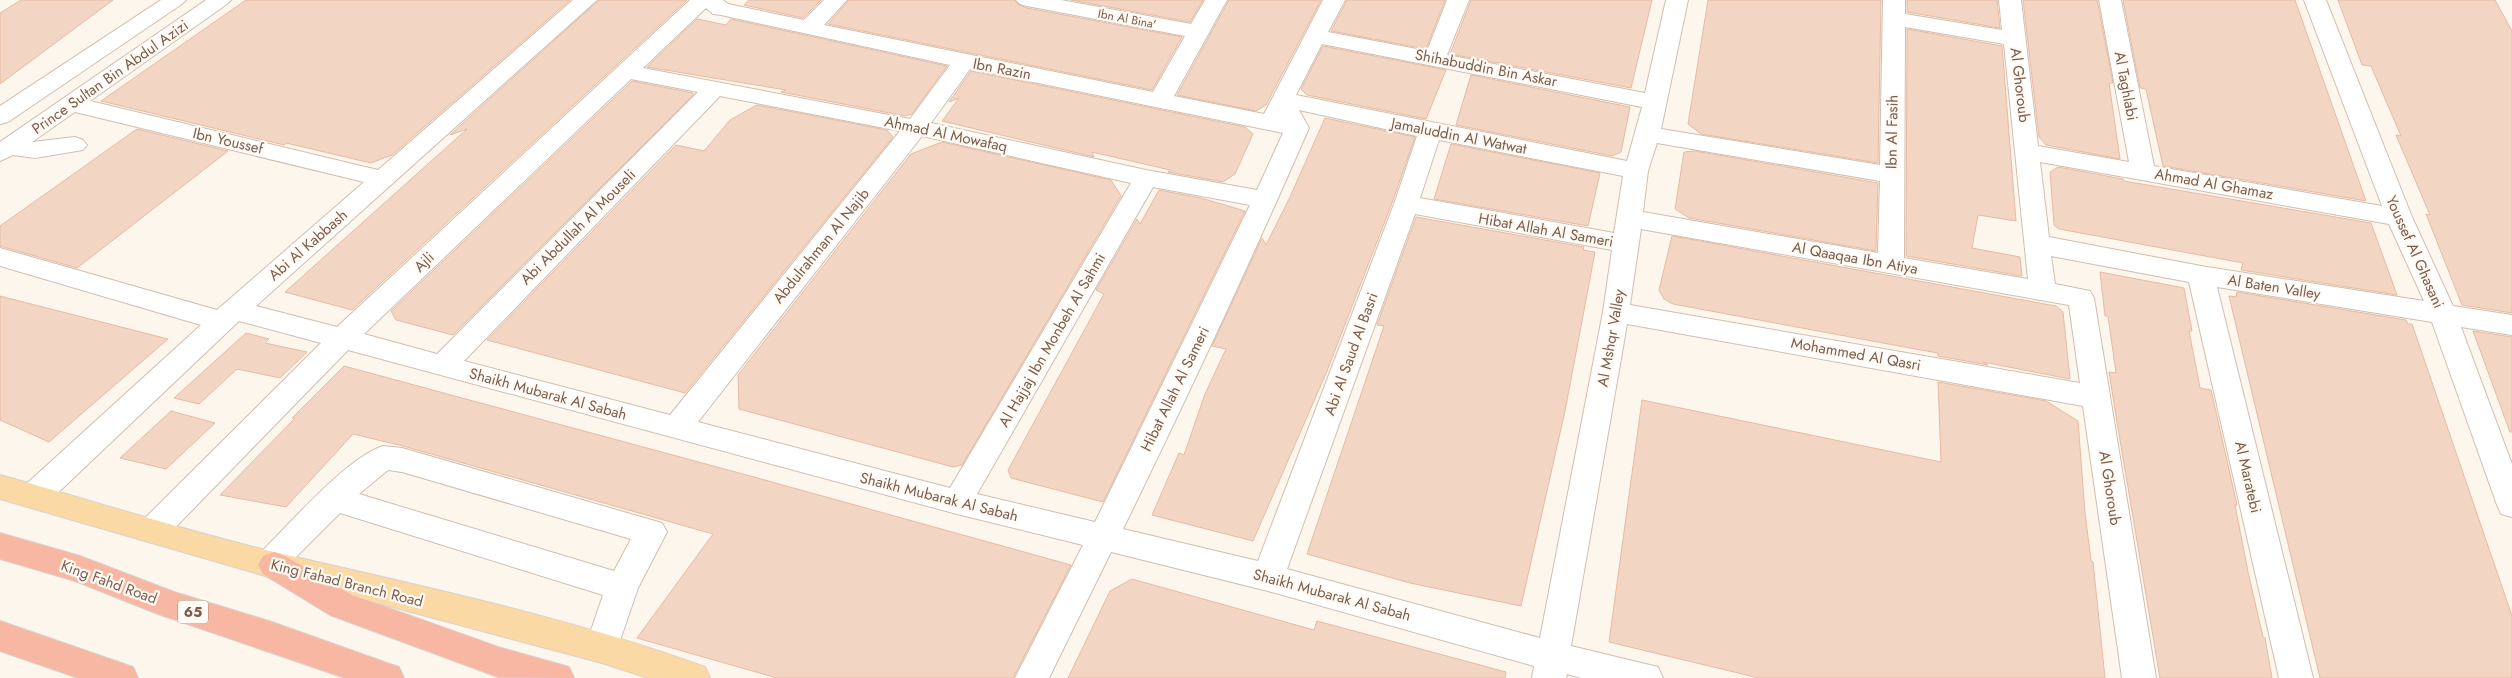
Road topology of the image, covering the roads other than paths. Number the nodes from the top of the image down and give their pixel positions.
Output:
1 (174, 0) edge
2 (220, 0) edge
3 (586, 0) edge
4 (836, 0) edge
5 (1027, 0) edge
6 (1216, 0) edge
7 (1334, 0) edge
8 (1458, 0) edge
9 (1677, 0) edge
10 (2010, 0) edge
11 (2110, 0) edge
12 (2315, 0) edge
13 (715, 2) edge
14 (1894, 10) edge
15 (808, 29) junction
16 (1197, 32) junction
17 (1316, 36) junction
18 (2015, 39) junction
19 (1435, 58) junction
20 (964, 61) junction
21 (625, 70) junction
22 (715, 88) junction
23 (1160, 100) junction
24 (1655, 102) junction
25 (0, 116) edge
26 (1284, 116) junction
27 (72, 121) junction
28 (916, 127) junction
29 (1430, 131) junction
30 (1648, 134) junction
31 (5, 150) edge
32 (2028, 152) junction
33 (1636, 170) junction
34 (2142, 172) junction
35 (1892, 176) junction
36 (1146, 178) junction
37 (384, 179) junction
38 (1266, 200) junction
39 (1406, 204) junction
40 (2399, 217) junction
41 (1628, 231) junction
42 (2037, 244) junction
43 (0, 258) edge
44 (1891, 264) junction
45 (2200, 275) junction
46 (2042, 290) junction
47 (2081, 298) joint
48 (1616, 312) junction
49 (2442, 314) junction
50 (228, 315) junction
51 (2512, 325) edge
52 (344, 338) junction
53 (442, 366) junction
54 (2096, 397) junction
55 (676, 428) junction
56 (0, 487) edge
57 (34, 496) junction
58 (334, 499) junction
59 (957, 502) junction
60 (2512, 505) edge
61 (153, 530) junction
62 (1103, 538) junction
63 (0, 546) edge
64 (272, 564) junction
65 (1268, 576) junction
66 (622, 587) junction
67 (0, 636) edge
68 (602, 648) junction
69 (1550, 667) edge
70 (122, 678) edge
71 (387, 678) edge
72 (557, 678) edge
73 (693, 678) edge
74 (1032, 678) edge
75 (1646, 678) edge
76 (2139, 678) edge
77 (2296, 678) edge

1 - 25 street, Prince Sultan Bin Abdul Azizi
2 - 27 street, Prince Sultan Bin Abdul Azizi
3 - 37 street, Abi Al Kabbash
4 - 15 street
5 - 16 street, Ibn Al Bina'
6 - 16 street
7 - 17 street, Hibat Allah Al Sameri
8 - 19 street
9 - 24 street, Al Mshqr Valley
10 - 18 street, Al Ghoroub
11 - 34 street, Al Taghlabi
12 - 40 street, Youssef Al Ghasani
13 - 15 street, Ibn Razin
13 - 21 street, Ajli
14 - 18 street
14 - 35 street, Ibn Al Fasih
15 - 20 street, Ibn Razin
16 - 23 street
17 - 19 street, Shihabuddin Bin Askar
17 - 26 street, Hibat Allah Al Sameri
18 - 32 street, Al Ghoroub
19 - 24 street, Shihabuddin Bin Askar
20 - 23 street, Ibn Razin
20 - 28 street, Abdulrahman Al Najib
21 - 22 street, Ahmad Al Mowafaq
21 - 52 street, Ajli
22 - 28 street, Ahmad Al Mowafaq
22 - 53 street, Abi Abdullah Al Mouseli
23 - 26 street, Ibn Razin
24 - 30 street, Al Mshqr Valley
26 - 29 street, Jamaluddin Al Watwat
26 - 38 street, Hibat Allah Al Sameri
27 - 31 street, Prince Sultan Bin Abdul Azizi
27 - 31 street
27 - 37 street, Ibn Youssef
28 - 36 street, Ahmad Al Mowafaq
28 - 55 street, Abdulrahman Al Najib
29 - 33 street, Jamaluddin Al Watwat
29 - 39 street, Abi Al Saud Al Basri
30 - 33 street, Al Mshqr Valley
30 - 35 street
32 - 34 street, Ahmad Al Ghamaz
32 - 42 street, Al Ghoroub
33 - 41 street, Al Mshqr Valley
34 - 40 street, Ahmad Al Ghamaz
35 - 44 street, Ibn Al Fasih
36 - 38 street, Ahmad Al Mowafaq
36 - 59 street, Al Hajjaj Ibn Monbeh Al Sahmi
37 - 50 street, Abi Al Kabbash
38 - 62 street, Hibat Allah Al Sameri
39 - 41 street, Hibat Allah Al Sameri
39 - 65 street, Abi Al Saud Al Basri
40 - 49 street, Youssef Al Ghasani
41 - 44 street, Al Qaaqaa Ibn Atiya
41 - 48 street, Al Mshqr Valley
42 - 45 street, Al Baten Valley
42 - 46 street, Al Ghoroub
43 - 50 street, Shaikh Mubarak Al Sabah
44 - 46 street, Al Qaaqaa Ibn Atiya
45 - 49 street, Al Baten Valley
45 - 77 street, Al Maratebi
46 - 47 street, Al Qaaqaa Ibn Atiya
47 - 54 street, Al Ghoroub
48 - 54 street, Mohammed Al Qasri
48 - 69 street, Al Mshqr Valley
49 - 51 street, Al Baten Valley
49 - 60 street, Youssef Al Ghasani
50 - 52 street, Shaikh Mubarak Al Sabah
50 - 57 street, Abi Al Kabbash
52 - 53 street, Shaikh Mubarak Al Sabah
52 - 61 street, Ajli
53 - 55 street, Shaikh Mubarak Al Sabah
54 - 76 street, Al Ghoroub
55 - 59 street, Shaikh Mubarak Al Sabah
56 - 57 main road, King Fahad Branch Road
57 - 61 main road, King Fahad Branch Road
58 - 64 street
58 - 66 street
58 - 66 street
59 - 62 street, Shaikh Mubarak Al Sabah
61 - 64 main road, King Fahad Branch Road
62 - 65 street, Shaikh Mubarak Al Sabah
62 - 74 street, Hibat Allah Al Sameri
63 - 71 highway, King Fahd Road / 65
64 - 68 main road, King Fahad Branch Road
64 - 72 highway
65 - 69 street, Shaikh Mubarak Al Sabah
66 - 68 street
67 - 70 highway
68 - 73 main road, King Fahad Branch Road
69 - 75 street, Shaikh Mubarak Al Sabah

